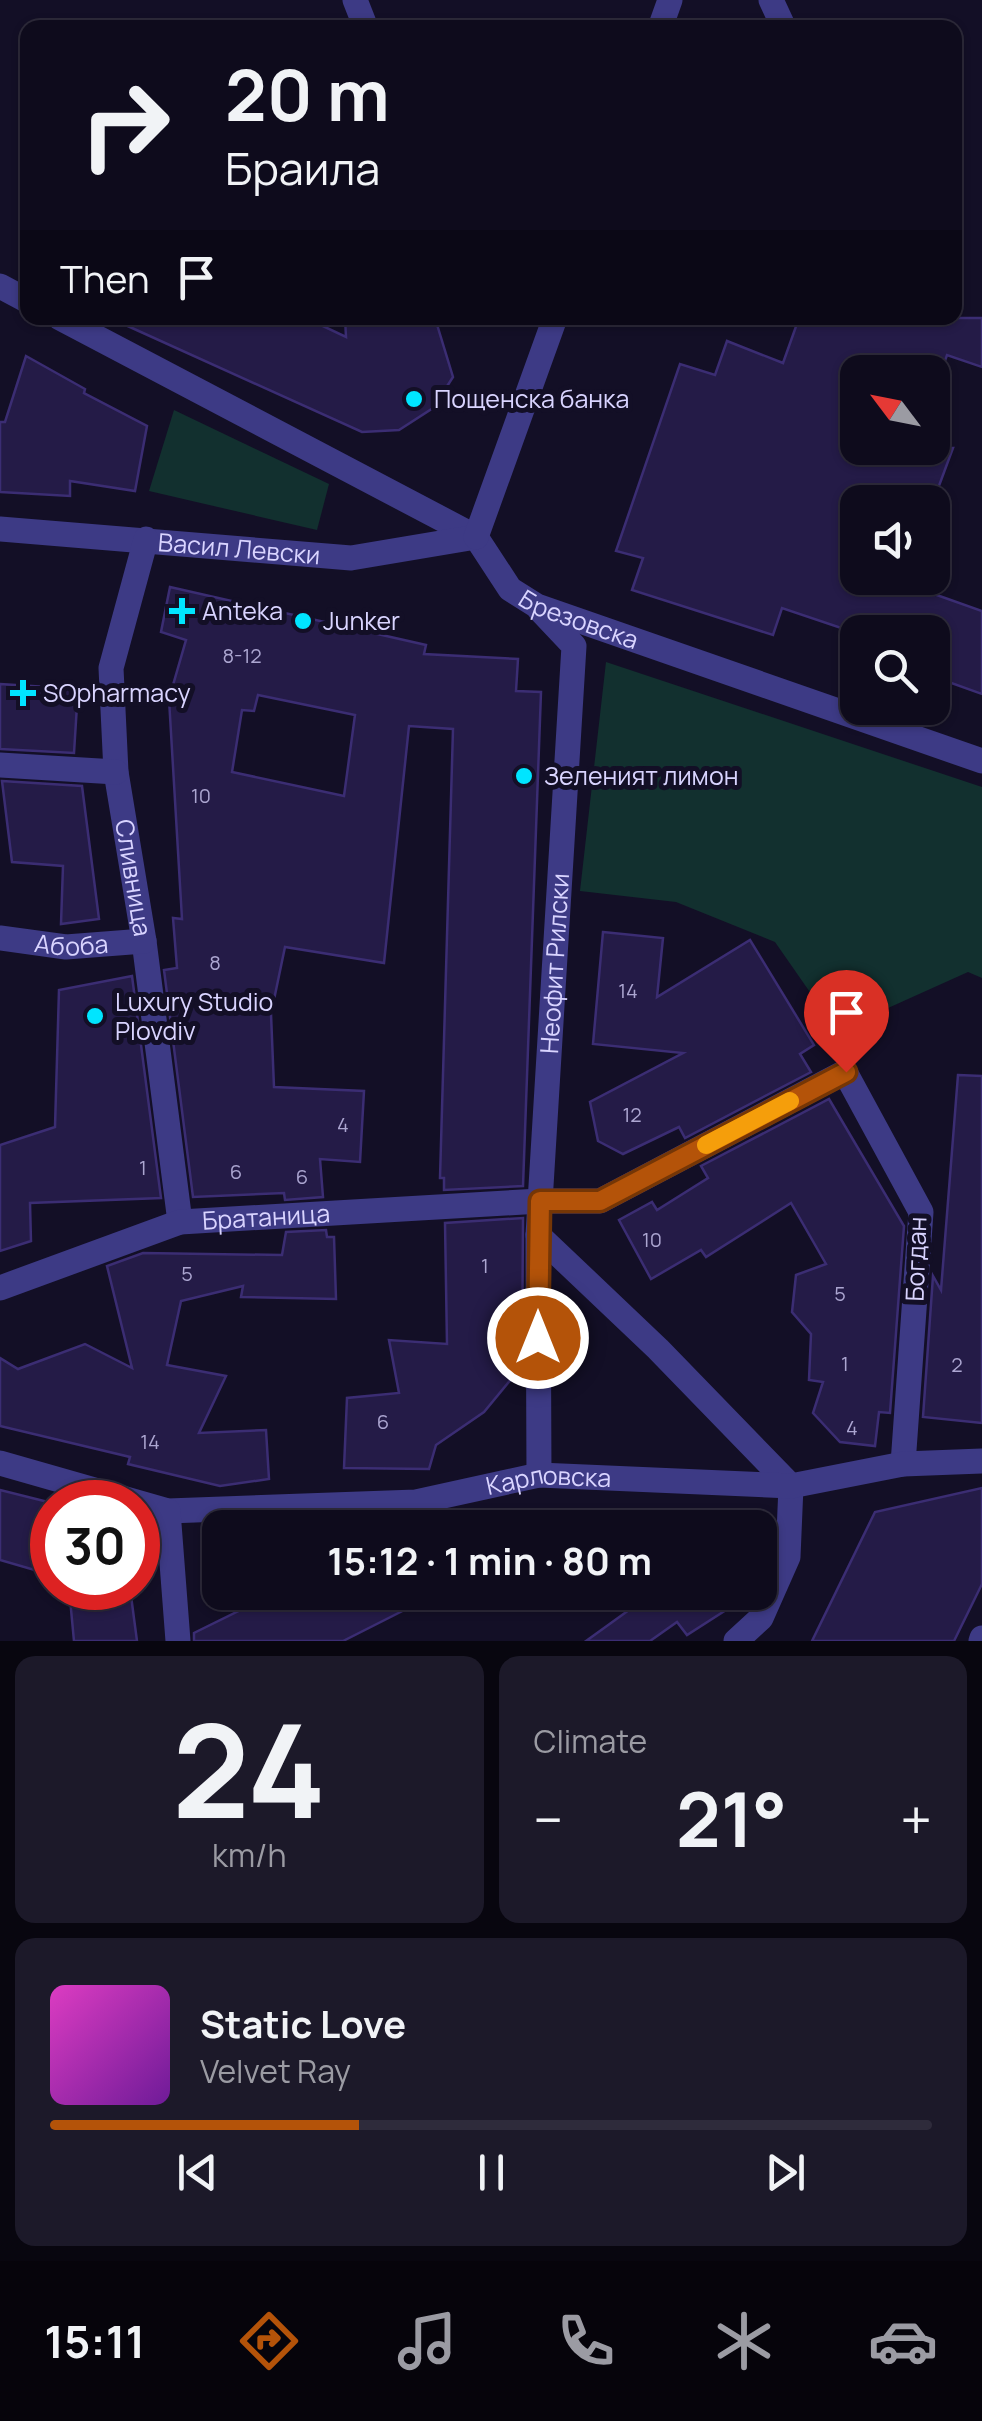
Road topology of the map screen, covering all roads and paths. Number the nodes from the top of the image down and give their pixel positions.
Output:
1 (73, 325) edge
2 (547, 325) edge
3 (0, 529) edge
4 (476, 537) junction
5 (146, 539) junction
6 (537, 606) junction
7 (982, 760) edge
8 (0, 765) edge
9 (116, 772) junction
10 (0, 938) edge
11 (144, 941) junction
12 (846, 1072) joint
13 (540, 1201) junction
14 (180, 1222) junction
15 (538, 1235) junction
16 (0, 1288) edge
17 (982, 1461) edge
18 (0, 1463) edge
19 (903, 1464) junction
20 (539, 1475) junction
21 (791, 1486) junction
22 (168, 1511) junction
23 (178, 1641) edge
24 (736, 1641) edge

1 - 4 street, Брезовска
2 - 4 street
3 - 5 street, Васил Левски
4 - 5 street, Васил Левски
4 - 6 street, Брезовска
5 - 9 street, Сливница
6 - 7 street, Брезовска
6 - 13 street, Неофит Рилски
8 - 9 street
9 - 11 street, Сливница
10 - 11 street, Абоба
11 - 14 street, Сливница
12 - 13 street, Братаница
12 - 19 street, Богдан
13 - 14 street, Братаница
13 - 15 street, Неофит Рилски
14 - 16 street, Братаница
15 - 20 street, Неофит Рилски
15 - 21 street
17 - 19 street, Карловска
18 - 22 street, Карловска
19 - 21 street, Карловска
20 - 21 street, Карловска
20 - 22 street, Карловска
21 - 24 street
22 - 23 street

